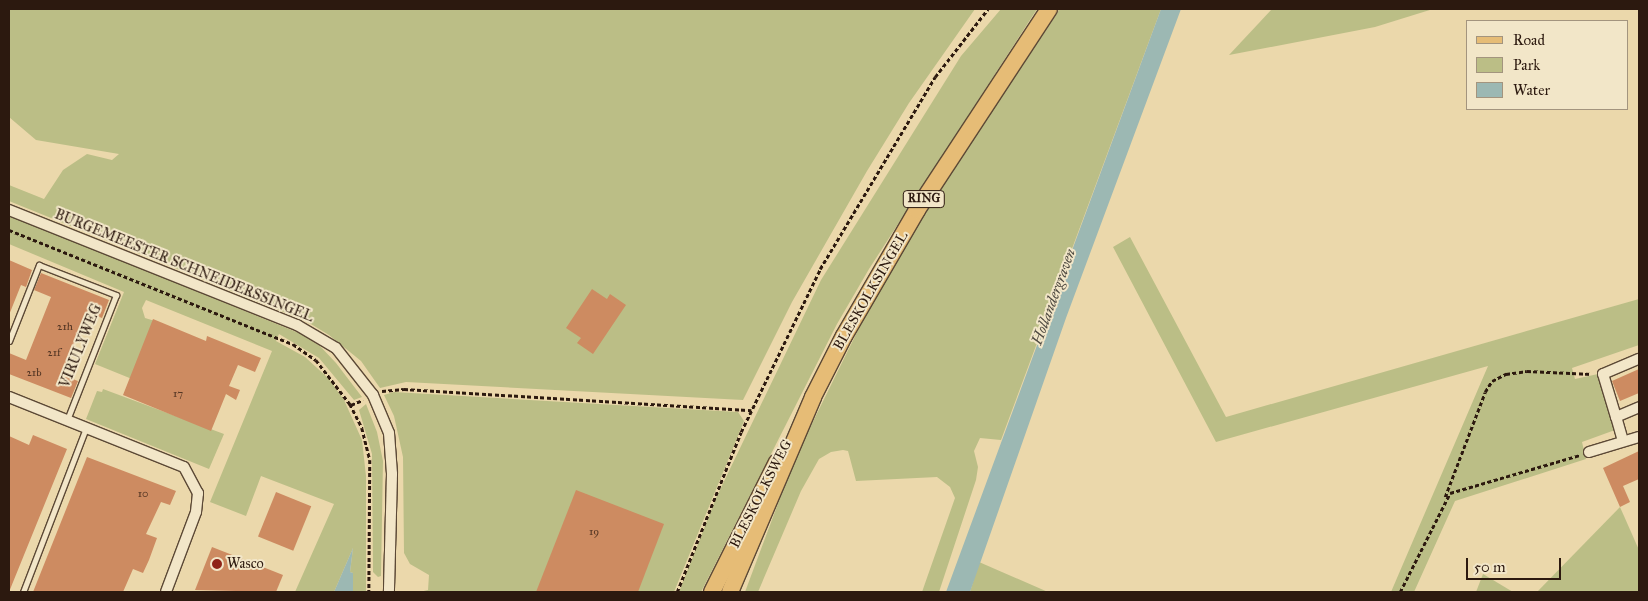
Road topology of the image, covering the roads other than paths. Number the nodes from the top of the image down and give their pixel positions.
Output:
1 (1049, 9) edge
2 (9, 210) edge
3 (9, 341) edge
4 (1639, 359) edge
5 (9, 397) edge
6 (813, 397) junction
7 (1639, 407) edge
8 (1616, 417) junction
9 (66, 420) junction
10 (86, 428) junction
11 (1639, 436) edge
12 (1623, 441) junction
13 (1589, 452) road end
14 (391, 589) edge
15 (23, 592) edge
16 (166, 592) edge
17 (712, 592) edge
18 (730, 592) edge

1 - 6 main road, BLESKOLKSINGEL / RING
2 - 14 street, BURGEMEESTER SCHNEIDERSSINGEL
3 - 9 lane, VIRULYWEG
4 - 8 street
5 - 9 street
6 - 17 main road, BLESKOLKSWEG / RING
6 - 18 main road, BLESKOLKSINGEL / RING
7 - 8 street
8 - 12 street
9 - 10 street
10 - 15 lane
10 - 16 street
11 - 12 street
12 - 13 street

